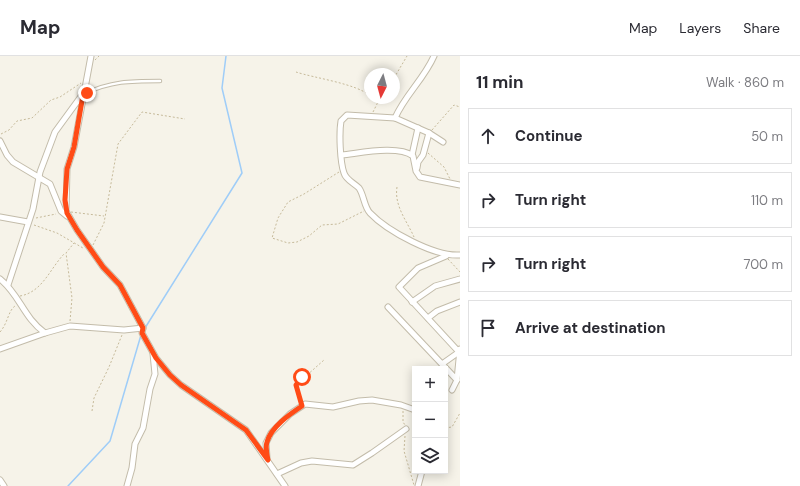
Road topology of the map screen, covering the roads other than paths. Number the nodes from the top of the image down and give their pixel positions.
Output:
1 (91, 56) edge
2 (434, 56) edge
3 (160, 81) dead end
4 (83, 95) junction
5 (395, 118) junction
6 (418, 128) junction
7 (429, 133) junction
8 (0, 141) edge
9 (443, 142) dead end
10 (342, 155) junction
11 (412, 155) junction
12 (416, 171) junction
13 (39, 177) junction
14 (460, 185) edge
15 (64, 210) junction
16 (0, 217) edge
17 (29, 220) junction
18 (447, 255) junction
19 (460, 255) edge
20 (0, 279) edge
21 (460, 279) edge
22 (8, 285) junction
23 (412, 302) junction
24 (460, 302) edge
25 (388, 307) dead end
26 (428, 318) junction
27 (143, 328) junction
28 (45, 333) junction
29 (0, 349) edge
30 (460, 350) edge
31 (152, 352) junction
32 (442, 364) junction
33 (457, 380) junction
34 (452, 390) dead end
35 (412, 409) edge
36 (406, 429) road end
37 (268, 460) junction
38 (277, 474) junction
39 (421, 474) edge
40 (0, 480) edge
41 (4, 486) edge
42 (127, 486) edge
43 (285, 486) edge
44 (418, 486) edge

1 - 4 street
2 - 5 street
3 - 4 lane
4 - 13 street
4 - 15 street
5 - 6 street
5 - 10 street
6 - 7 street
6 - 11 street
7 - 9 street
7 - 12 street
8 - 13 street
10 - 11 street
10 - 18 street
11 - 12 street
12 - 14 street
13 - 15 street
13 - 17 street
15 - 27 street
16 - 17 street
17 - 22 street
18 - 19 street
18 - 23 street
20 - 22 street
21 - 23 street
22 - 28 street
23 - 26 street
24 - 26 street
25 - 32 street
26 - 30 street
27 - 28 street
27 - 31 street
28 - 29 street
30 - 32 street
30 - 33 street
31 - 37 street
31 - 42 street
32 - 33 street
33 - 34 street
35 - 37 street
36 - 38 street
37 - 38 street
38 - 43 street
39 - 44 street
40 - 41 street

